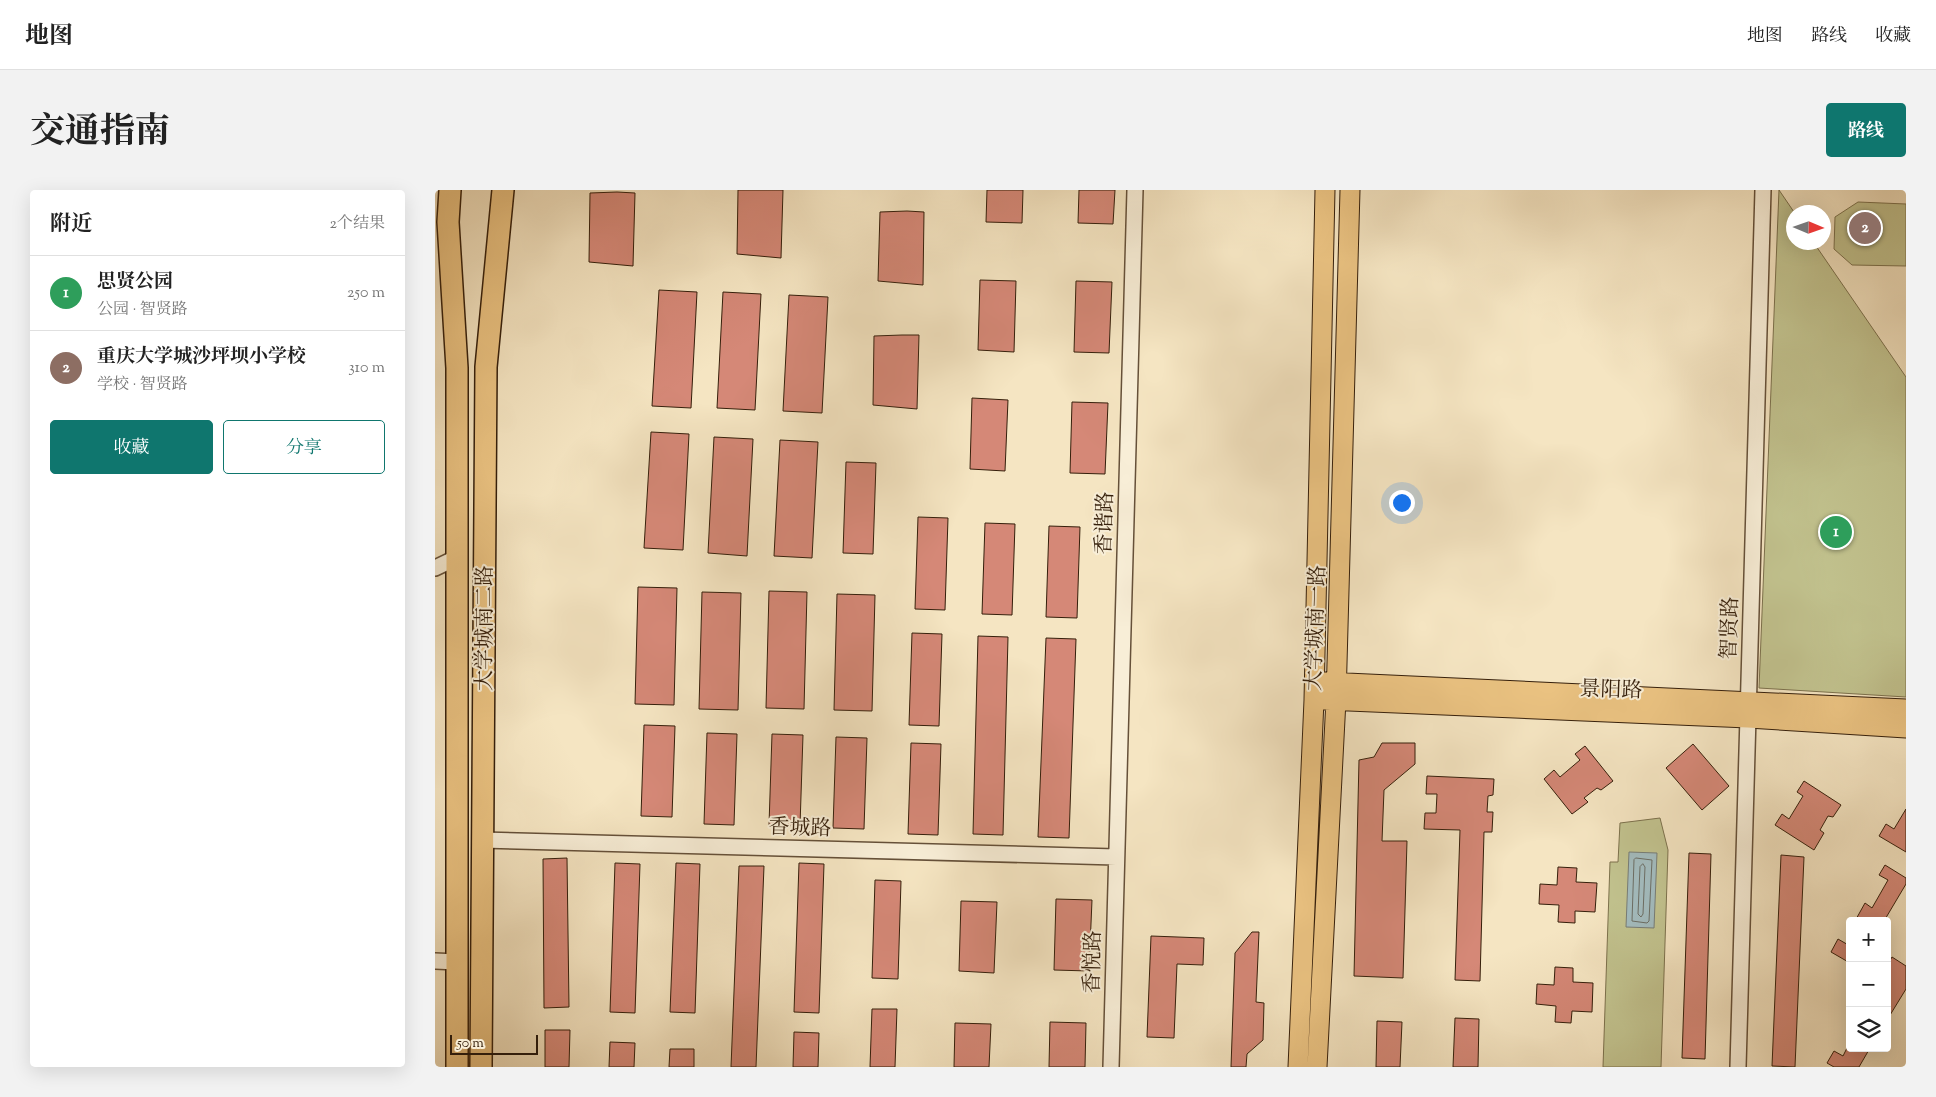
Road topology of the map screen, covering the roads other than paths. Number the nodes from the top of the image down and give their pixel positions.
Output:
1 (450, 190) edge
2 (503, 190) edge
3 (1135, 190) edge
4 (1325, 190) edge
5 (1350, 190) edge
6 (1763, 190) edge
7 (456, 558) junction
8 (435, 568) edge
9 (1314, 691) junction
10 (1336, 691) junction
11 (1749, 709) junction
12 (1906, 709) edge
13 (1906, 728) edge
14 (482, 840) junction
15 (1116, 857) junction
16 (435, 961) edge
17 (457, 962) junction
18 (457, 1067) edge
19 (481, 1067) edge
20 (1111, 1067) edge
21 (1298, 1067) edge
22 (1317, 1067) edge
23 (1738, 1067) edge

1 - 7 highway, 大学城南二路
2 - 14 highway, 大学城南二路
3 - 15 street, 香谐路
4 - 9 main road, 大学城南一路
5 - 10 main road, 大学城南一路
6 - 11 street, 智贤路
7 - 8 street
7 - 17 highway, 大学城南二路
9 - 10 main road, 景阳路
9 - 21 main road, 大学城南一路
10 - 11 main road, 景阳路
10 - 22 main road, 大学城南一路
11 - 12 main road, 景阳路
11 - 13 main road, 景阳路
11 - 23 street, 智贤路
14 - 15 street, 香城路
14 - 19 highway, 大学城南二路
15 - 20 street, 香悦路
16 - 17 street
17 - 18 highway, 大学城南二路

